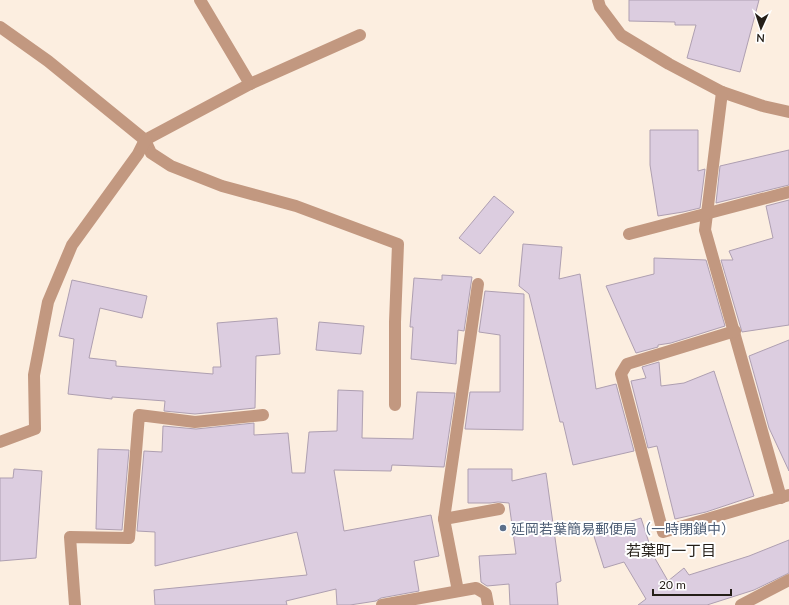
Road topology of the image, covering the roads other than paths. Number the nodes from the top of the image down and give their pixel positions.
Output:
1 (200, 0) edge
2 (598, 0) edge
3 (0, 27) edge
4 (360, 35) dead end
5 (250, 84) junction
6 (722, 92) junction
7 (789, 112) edge
8 (145, 140) junction
9 (789, 192) edge
10 (707, 213) junction
11 (629, 234) dead end
12 (478, 284) dead end
13 (735, 331) junction
14 (395, 405) dead end
15 (263, 415) dead end
16 (0, 442) edge
17 (785, 496) edge
18 (499, 509) dead end
19 (444, 519) junction
20 (789, 580) edge
21 (458, 591) junction
22 (76, 605) edge
23 (382, 605) edge
24 (488, 605) edge
25 (741, 605) edge

1 - 5 street
2 - 6 street
3 - 8 street
4 - 5 street
5 - 8 street
6 - 7 street
6 - 10 street
8 - 14 street
8 - 16 street
9 - 10 street
10 - 11 street
10 - 13 street
12 - 19 street
13 - 17 street
13 - 17 street
15 - 22 street
18 - 19 street
19 - 21 street
20 - 25 street
21 - 23 street
21 - 24 street

